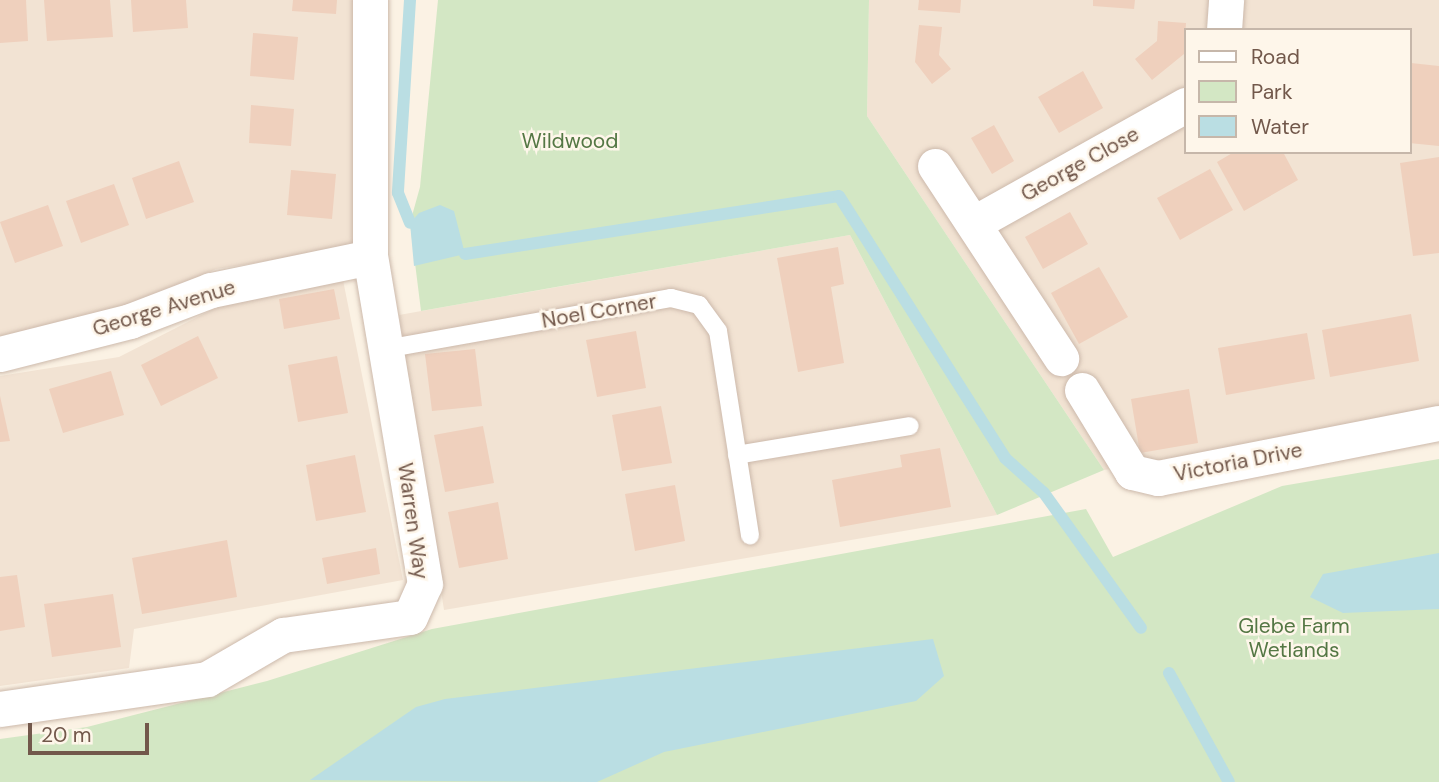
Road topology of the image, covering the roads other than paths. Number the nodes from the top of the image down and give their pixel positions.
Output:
1 (370, 0) edge
2 (1226, 0) edge
3 (1224, 28) edge
4 (1184, 106) edge
5 (935, 166) dead end
6 (975, 222) junction
7 (370, 257) junction
8 (385, 349) junction
9 (0, 354) edge
10 (1061, 358) dead end
11 (1082, 390) dead end
12 (1439, 423) edge
13 (910, 426) dead end
14 (737, 455) junction
15 (750, 536) dead end
16 (0, 709) edge

1 - 7 street, Warren Way
2 - 3 street
4 - 6 street, George Close
5 - 6 street
6 - 10 street
7 - 8 street, Warren Way
7 - 9 street, George Avenue
8 - 14 lane, Noel Corner
8 - 16 street, Warren Way
11 - 12 street, Victoria Drive
13 - 14 lane
14 - 15 lane, Noel Corner

